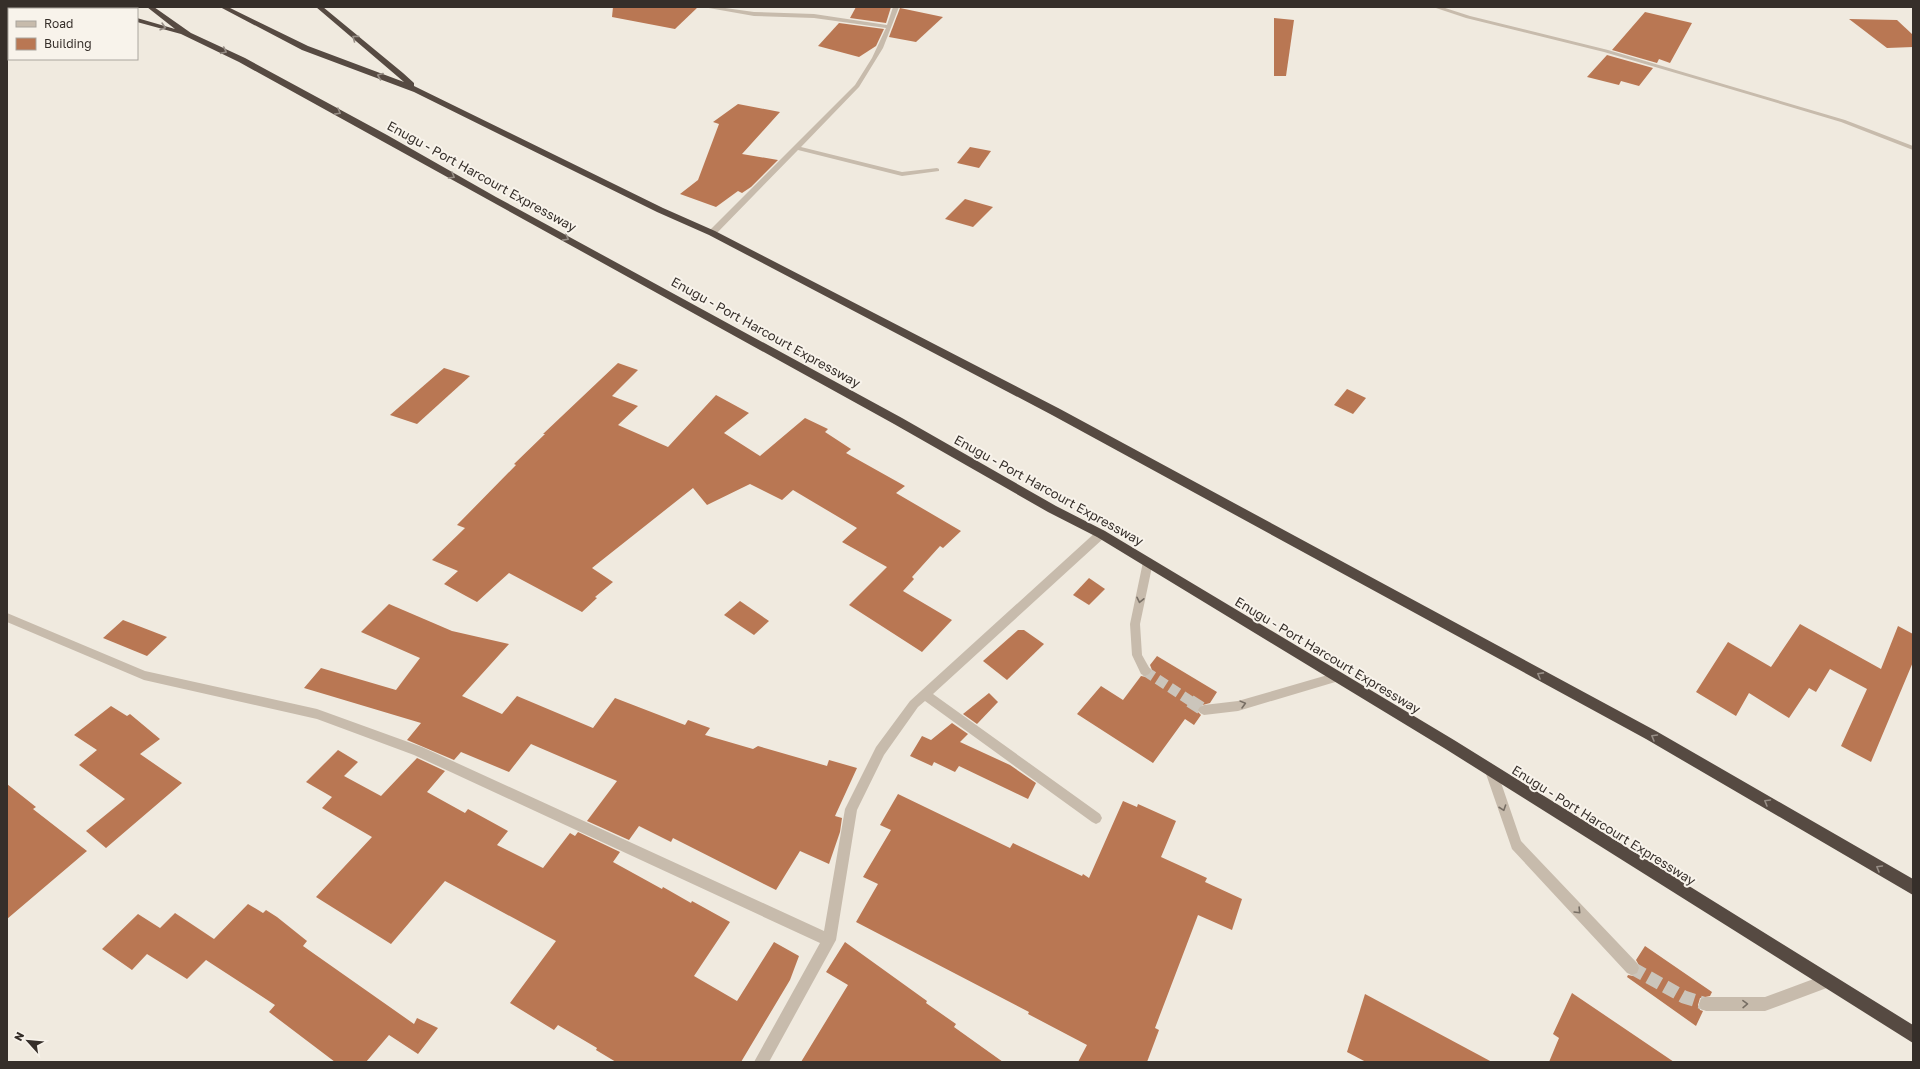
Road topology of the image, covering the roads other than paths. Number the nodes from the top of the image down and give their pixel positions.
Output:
1 (150, 7) edge
2 (223, 7) edge
3 (319, 7) edge
4 (706, 7) edge
5 (896, 7) edge
6 (1436, 7) edge
7 (138, 20) edge
8 (890, 27) junction
9 (188, 35) junction
10 (417, 90) junction
11 (797, 148) junction
12 (1913, 148) edge
13 (937, 170) dead end
14 (712, 233) junction
15 (1101, 534) junction
16 (1148, 562) junction
17 (7, 616) edge
18 (1145, 671) tunnel mouth
19 (1338, 677) junction
20 (925, 695) junction
21 (1204, 710) tunnel mouth
22 (1491, 771) junction
23 (1096, 818) dead end
24 (1913, 887) edge
25 (829, 940) junction
26 (1632, 968) tunnel mouth
27 (1827, 981) junction
28 (1706, 1004) tunnel mouth
29 (1913, 1035) edge
30 (761, 1062) edge

1 - 9 highway, Enugu - Port Harcourt Expressway
10 -> 2 highway
10 -> 3 highway
4 - 8 street
5 - 8 street
6 - 12 street
7 -> 9 highway
8 - 11 street
9 -> 15 highway, Enugu - Port Harcourt Expressway
10 - 14 highway
11 - 13 street
11 - 14 street
24 -> 14 highway
15 - 16 highway, Enugu - Port Harcourt Expressway
15 - 20 street
16 -> 18 street
16 - 19 highway, Enugu - Port Harcourt Expressway
17 - 25 street
21 -> 19 street
19 - 22 highway, Enugu - Port Harcourt Expressway
20 - 23 street
20 - 25 street
22 -> 26 street
22 - 27 highway, Enugu - Port Harcourt Expressway
25 - 30 street
28 -> 27 street
27 - 29 highway, Enugu - Port Harcourt Expressway

